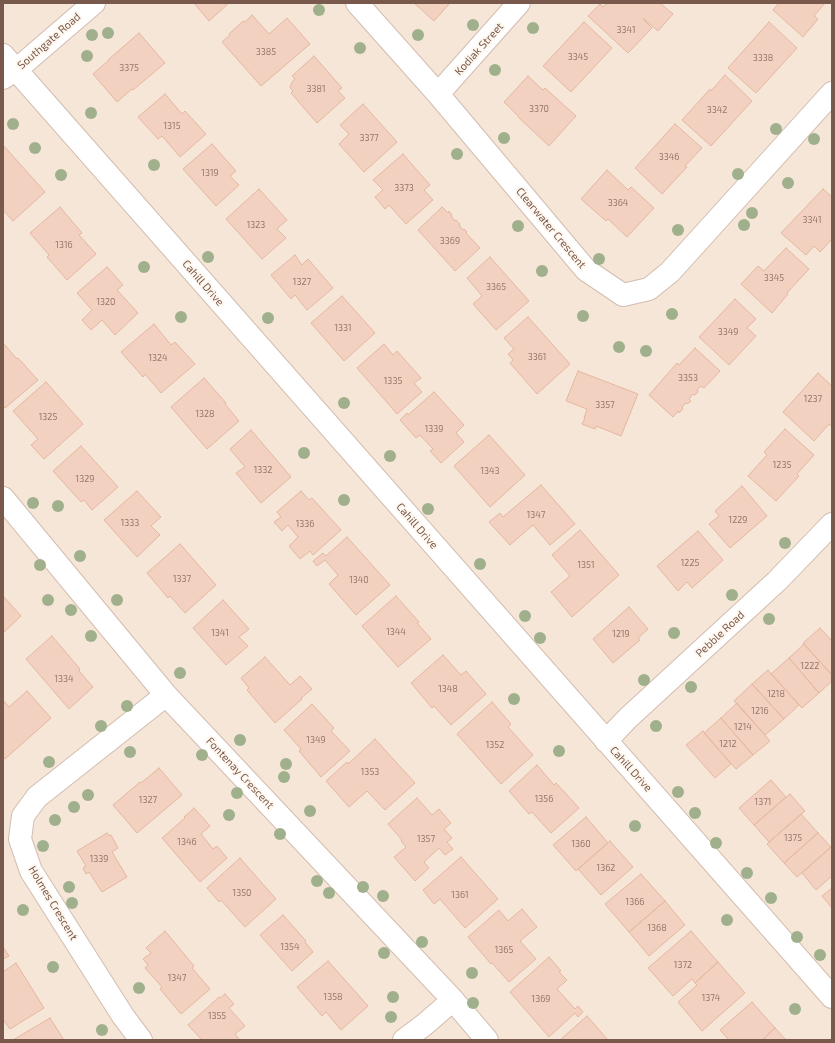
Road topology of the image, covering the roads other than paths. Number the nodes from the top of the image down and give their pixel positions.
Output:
1 (94, 3) edge
2 (357, 3) edge
3 (519, 3) edge
4 (7, 68) edge
5 (832, 93) edge
6 (438, 94) junction
7 (3, 498) edge
8 (832, 524) edge
9 (166, 695) junction
10 (606, 741) junction
11 (832, 997) edge
12 (453, 1000) junction
13 (141, 1040) edge
14 (404, 1040) edge
15 (487, 1040) edge

1 - 4 street, Southgate Road
2 - 6 street, Clearwater Crescent
3 - 6 street, Kodiak Street
4 - 10 street, Cahill Drive
5 - 6 street, Clearwater Crescent
7 - 9 street, Fontenay Crescent
8 - 10 street, Pebble Road
9 - 12 street, Fontenay Crescent
9 - 13 street, Holmes Crescent
10 - 11 street, Cahill Drive
12 - 14 street
12 - 15 street, Fontenay Crescent

